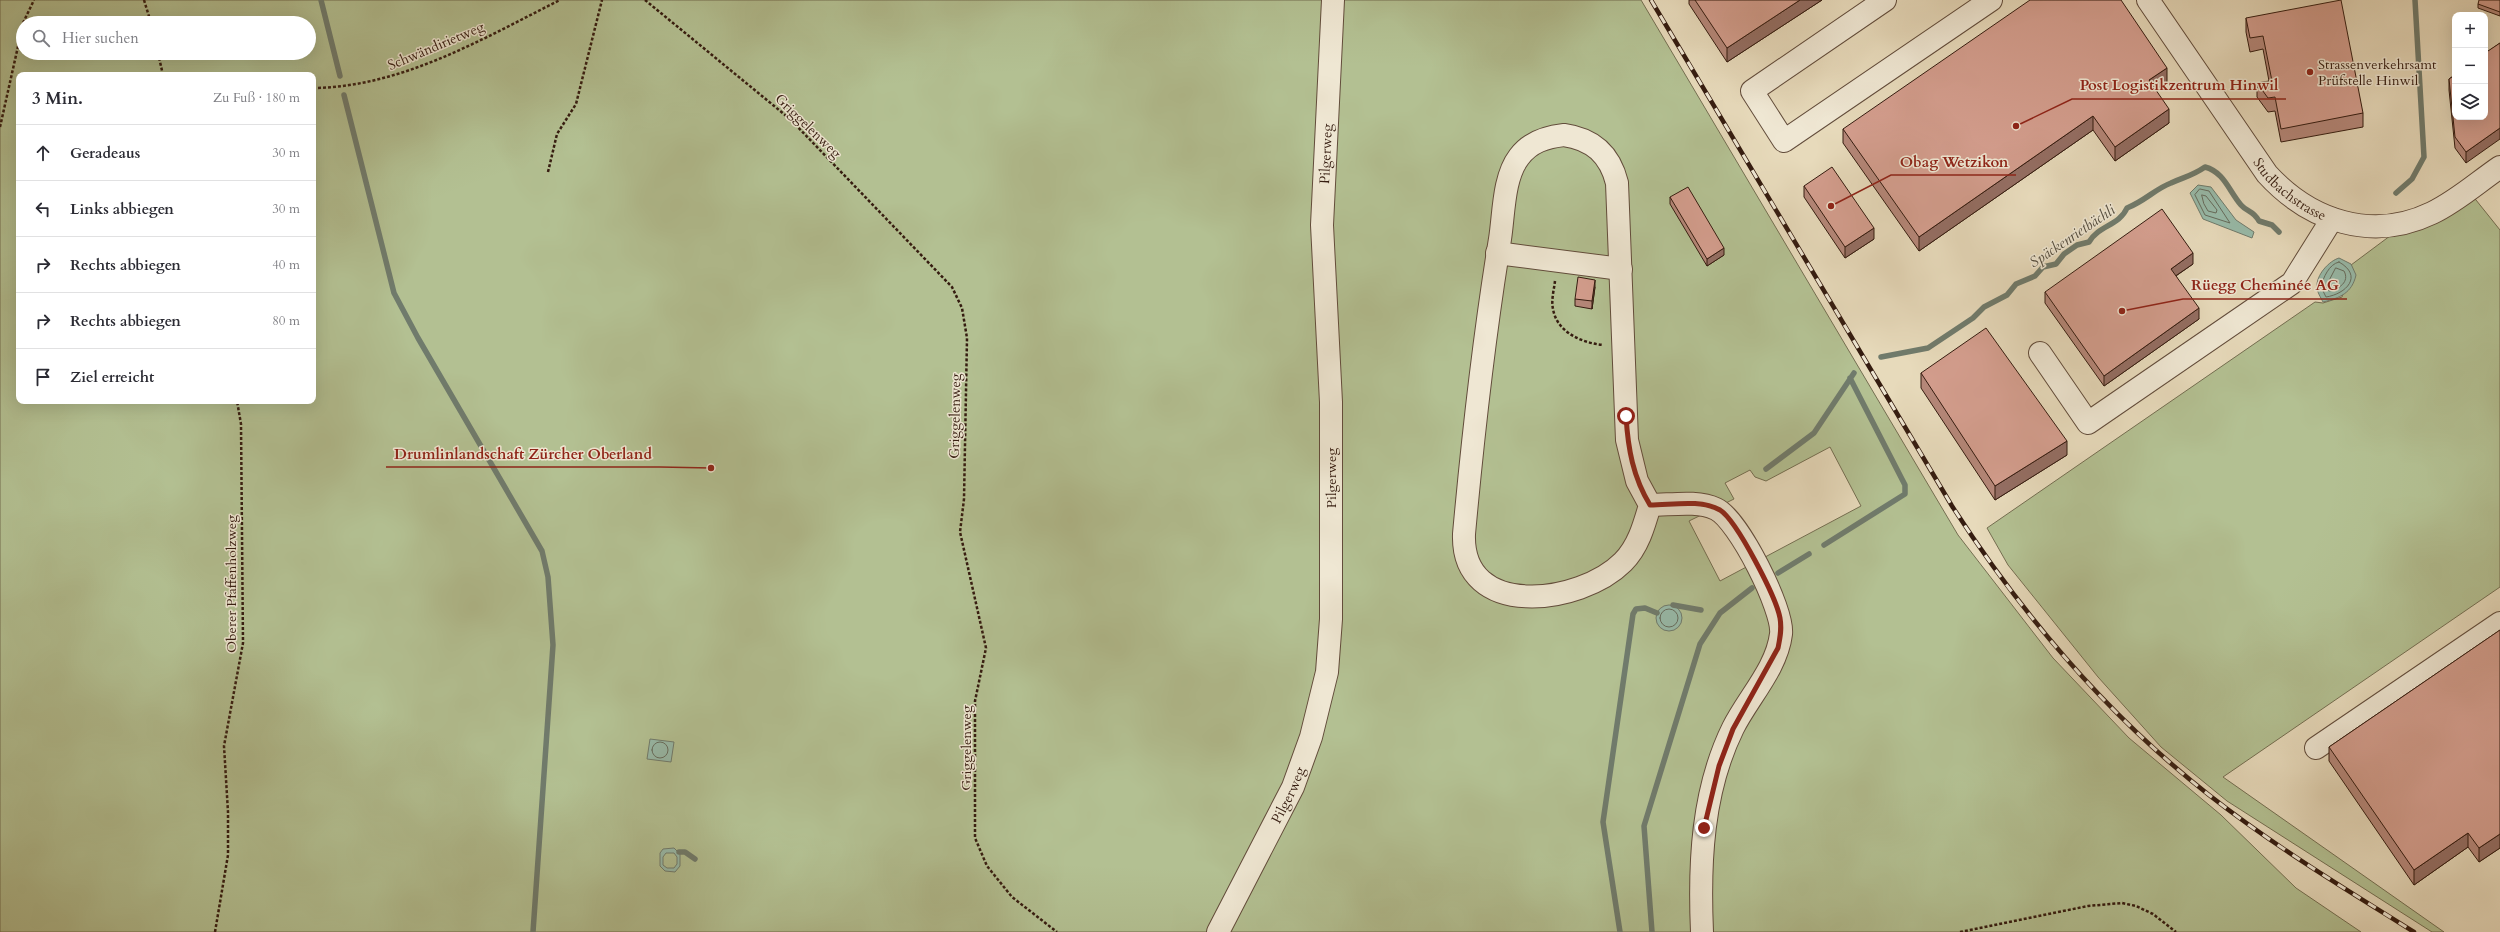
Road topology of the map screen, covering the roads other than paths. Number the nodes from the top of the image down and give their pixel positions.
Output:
1 (1333, 0) edge
2 (1885, 0) edge
3 (1990, 0) edge
4 (2148, 0) edge
5 (2500, 167) edge
6 (2332, 219) junction
7 (1497, 253) junction
8 (1621, 269) junction
9 (2040, 353) dead end
10 (1650, 505) junction
11 (2500, 623) edge
12 (2316, 748) dead end
13 (1218, 932) edge
14 (1702, 932) edge

1 - 13 street, Pilgerweg
2 - 3 street
4 - 6 street, Studbachstrasse
5 - 6 street, Studbachstrasse
6 - 9 street
7 - 8 street
7 - 8 street
7 - 10 street
8 - 10 street
10 - 14 street
11 - 12 street

